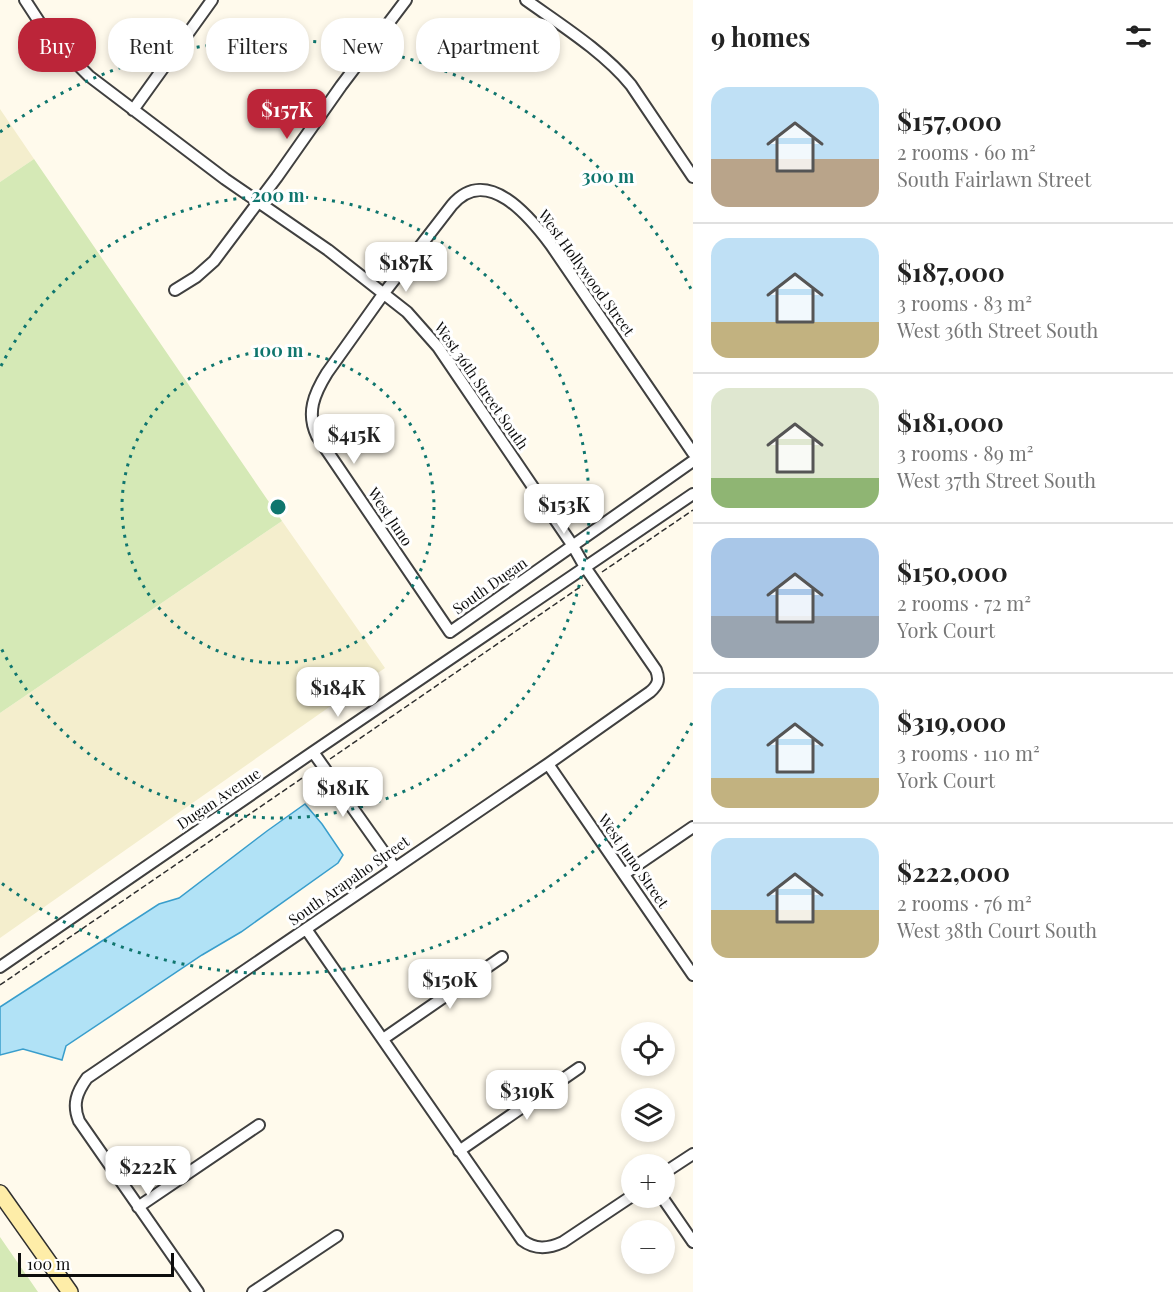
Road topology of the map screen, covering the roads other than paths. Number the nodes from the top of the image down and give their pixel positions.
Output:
1 (25, 0) edge
2 (212, 0) edge
3 (406, 0) edge
4 (526, 0) edge
5 (133, 110) junction
6 (693, 177) edge
7 (258, 202) junction
8 (175, 290) dead end
9 (384, 293) junction
10 (693, 453) edge
11 (693, 461) edge
12 (693, 494) edge
13 (573, 546) junction
14 (585, 567) junction
15 (450, 632) joint
16 (657, 683) joint
17 (313, 752) junction
18 (548, 764) junction
19 (693, 827) edge
20 (395, 868) junction
21 (624, 874) junction
22 (306, 929) junction
23 (502, 957) dead end
24 (0, 967) edge
25 (693, 975) edge
26 (383, 1039) junction
27 (579, 1068) dead end
28 (259, 1125) dead end
29 (459, 1151) junction
30 (693, 1154) edge
31 (675, 1166) edge
32 (0, 1193) edge
33 (621, 1203) edge
34 (138, 1208) junction
35 (670, 1208) edge
36 (337, 1236) dead end
37 (693, 1242) edge
38 (69, 1292) edge
39 (198, 1292) edge
40 (253, 1292) edge

1 - 5 street, West 36th Street South
2 - 5 street
3 - 7 street
4 - 6 street
5 - 7 street, West 36th Street South
7 - 8 street
7 - 9 street, West 36th Street South
9 - 10 street, West Hollywood Street
9 - 13 street, West 36th Street South
9 - 15 street, West Juno
11 - 13 street, South Dugan
12 - 14 street, Dugan Avenue
13 - 14 street, West 36th Street South
13 - 15 street, South Dugan
14 - 16 street, West 36th Street South
14 - 17 street, Dugan Avenue
16 - 18 street, South Arapaho Street
17 - 20 street
17 - 24 street, Dugan Avenue
18 - 20 street, South Arapaho Street
18 - 21 street, West Juno Street
19 - 21 street
20 - 22 street, South Arapaho Street
21 - 25 street, West Juno Street
22 - 26 street
22 - 34 street, South Arapaho Street
23 - 26 street
26 - 29 street
27 - 29 street
28 - 34 street
29 - 33 street
30 - 31 street
32 - 38 street
34 - 39 street
35 - 37 street
36 - 40 street

